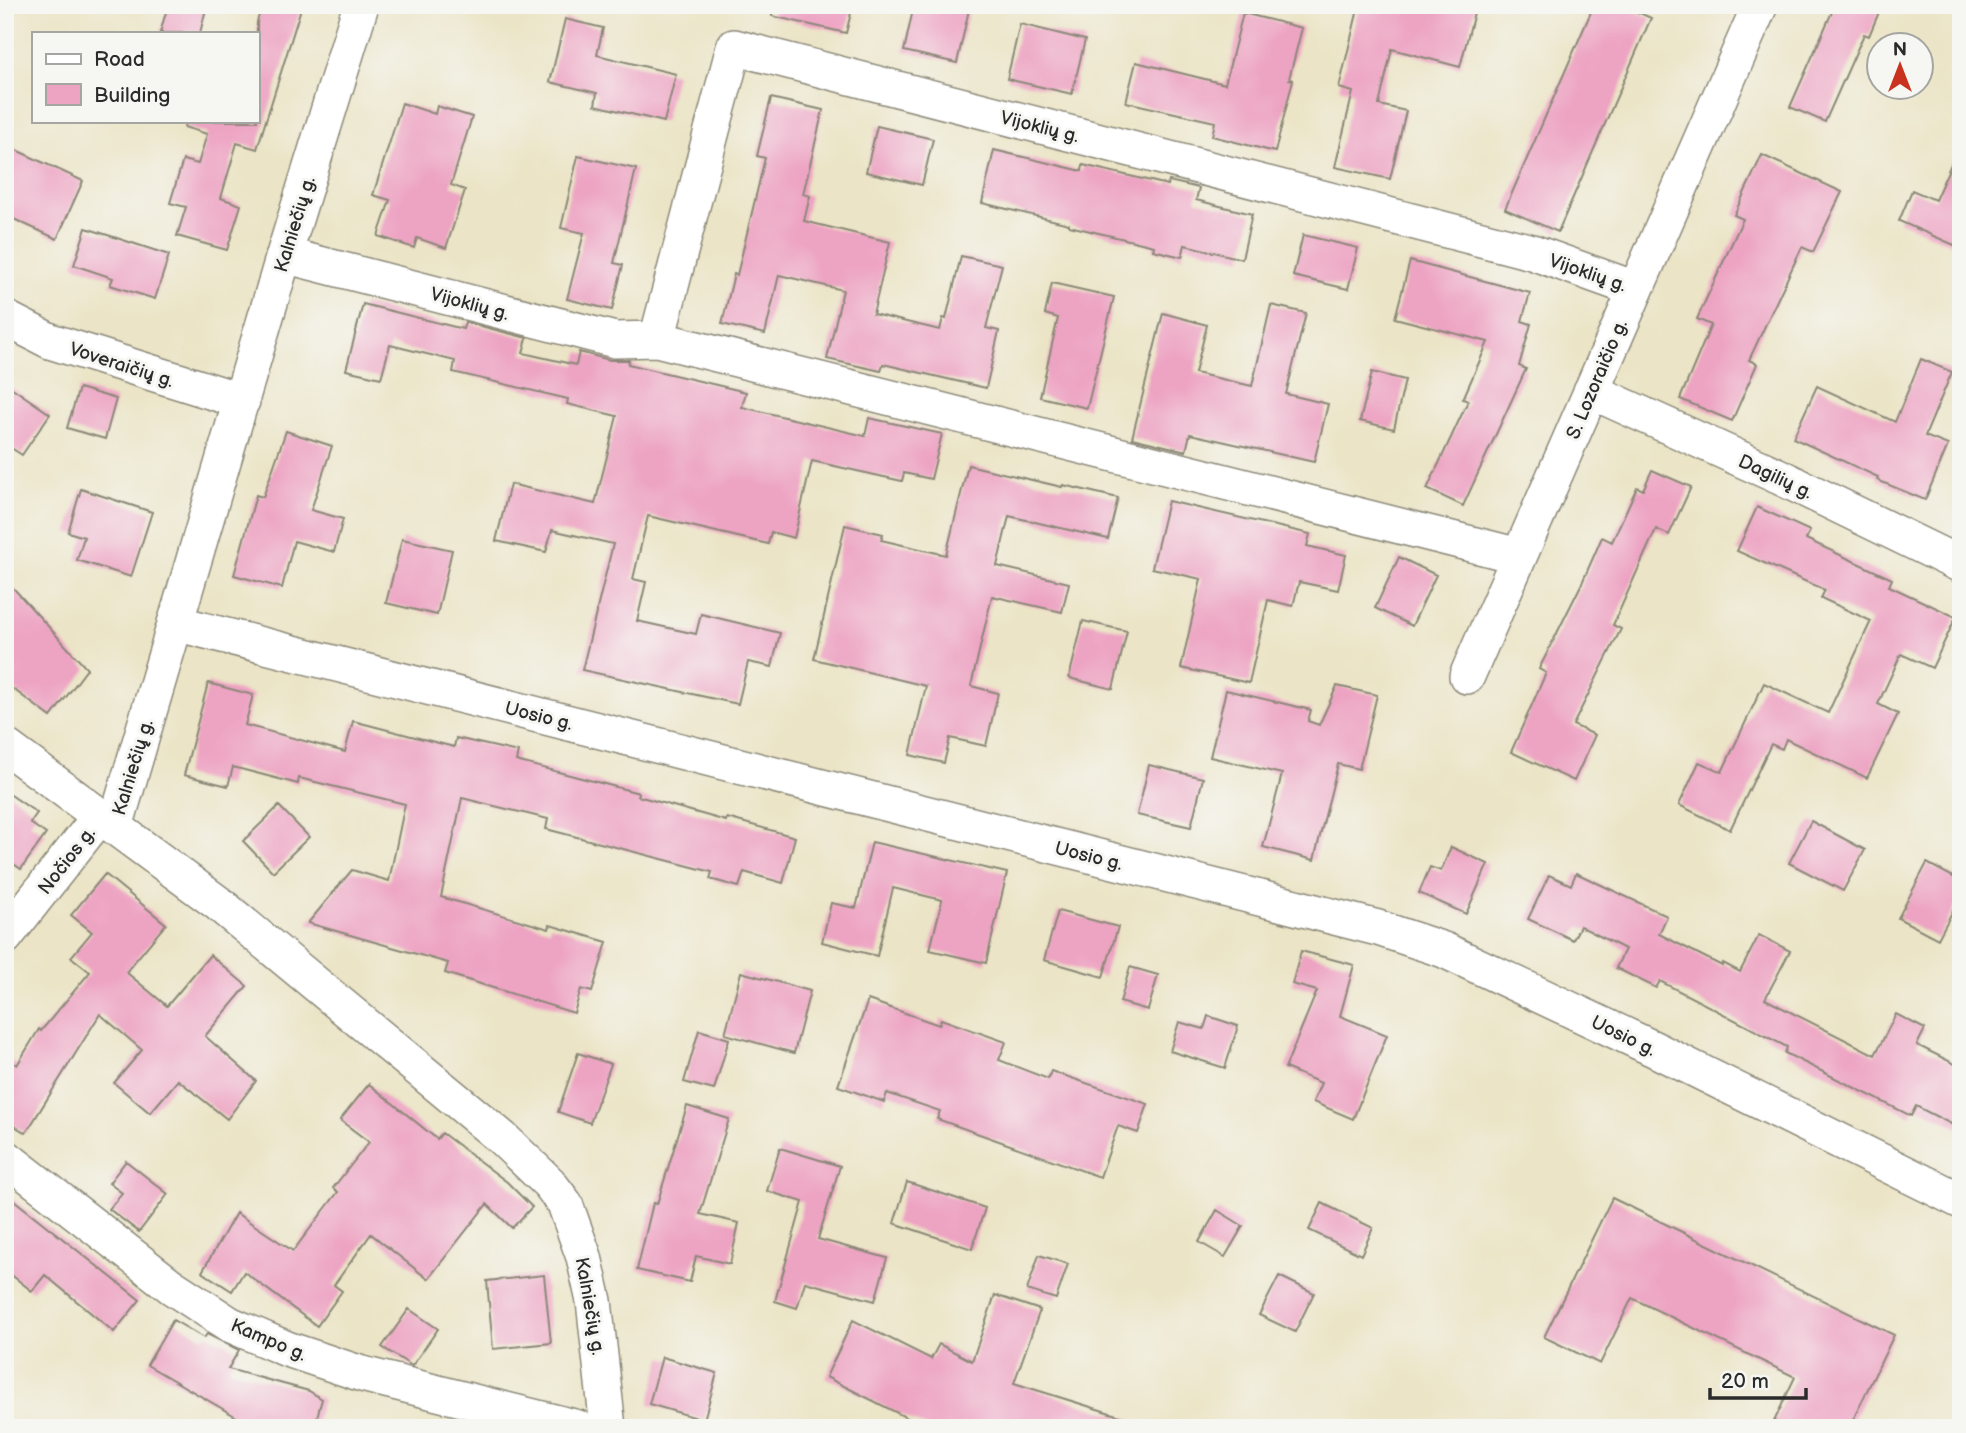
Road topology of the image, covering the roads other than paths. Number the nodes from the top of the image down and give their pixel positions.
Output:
1 (361, 5) edge
2 (1760, 5) edge
3 (284, 254) junction
4 (1635, 289) junction
5 (5, 318) edge
6 (657, 339) junction
7 (1591, 391) junction
8 (242, 401) junction
9 (1519, 556) junction
10 (1961, 565) edge
11 (175, 623) junction
12 (1467, 676) dead end
13 (5, 746) edge
14 (107, 822) junction
15 (5, 937) edge
16 (5, 1157) edge
17 (1961, 1201) edge
18 (578, 1428) edge
19 (608, 1428) edge

1 - 3 street, Kalniečių g.
2 - 4 street, S. Lozoraičio g.
3 - 6 street, Vijoklių g.
3 - 8 street, Kalniečių g.
4 - 6 street, Vijoklių g.
4 - 7 street, S. Lozoraičio g.
5 - 8 street, Voveraičių g.
6 - 9 street, Vijoklių g.
7 - 9 street, S. Lozoraičio g.
7 - 10 street, Dagilių g.
8 - 11 street, Kalniečių g.
9 - 12 street, S. Lozoraičio g.
11 - 14 street, Kalniečių g.
11 - 17 street, Uosio g.
13 - 14 street
14 - 15 street, Nočios g.
14 - 19 street, Kalniečių g.
16 - 18 street, Kampo g.

